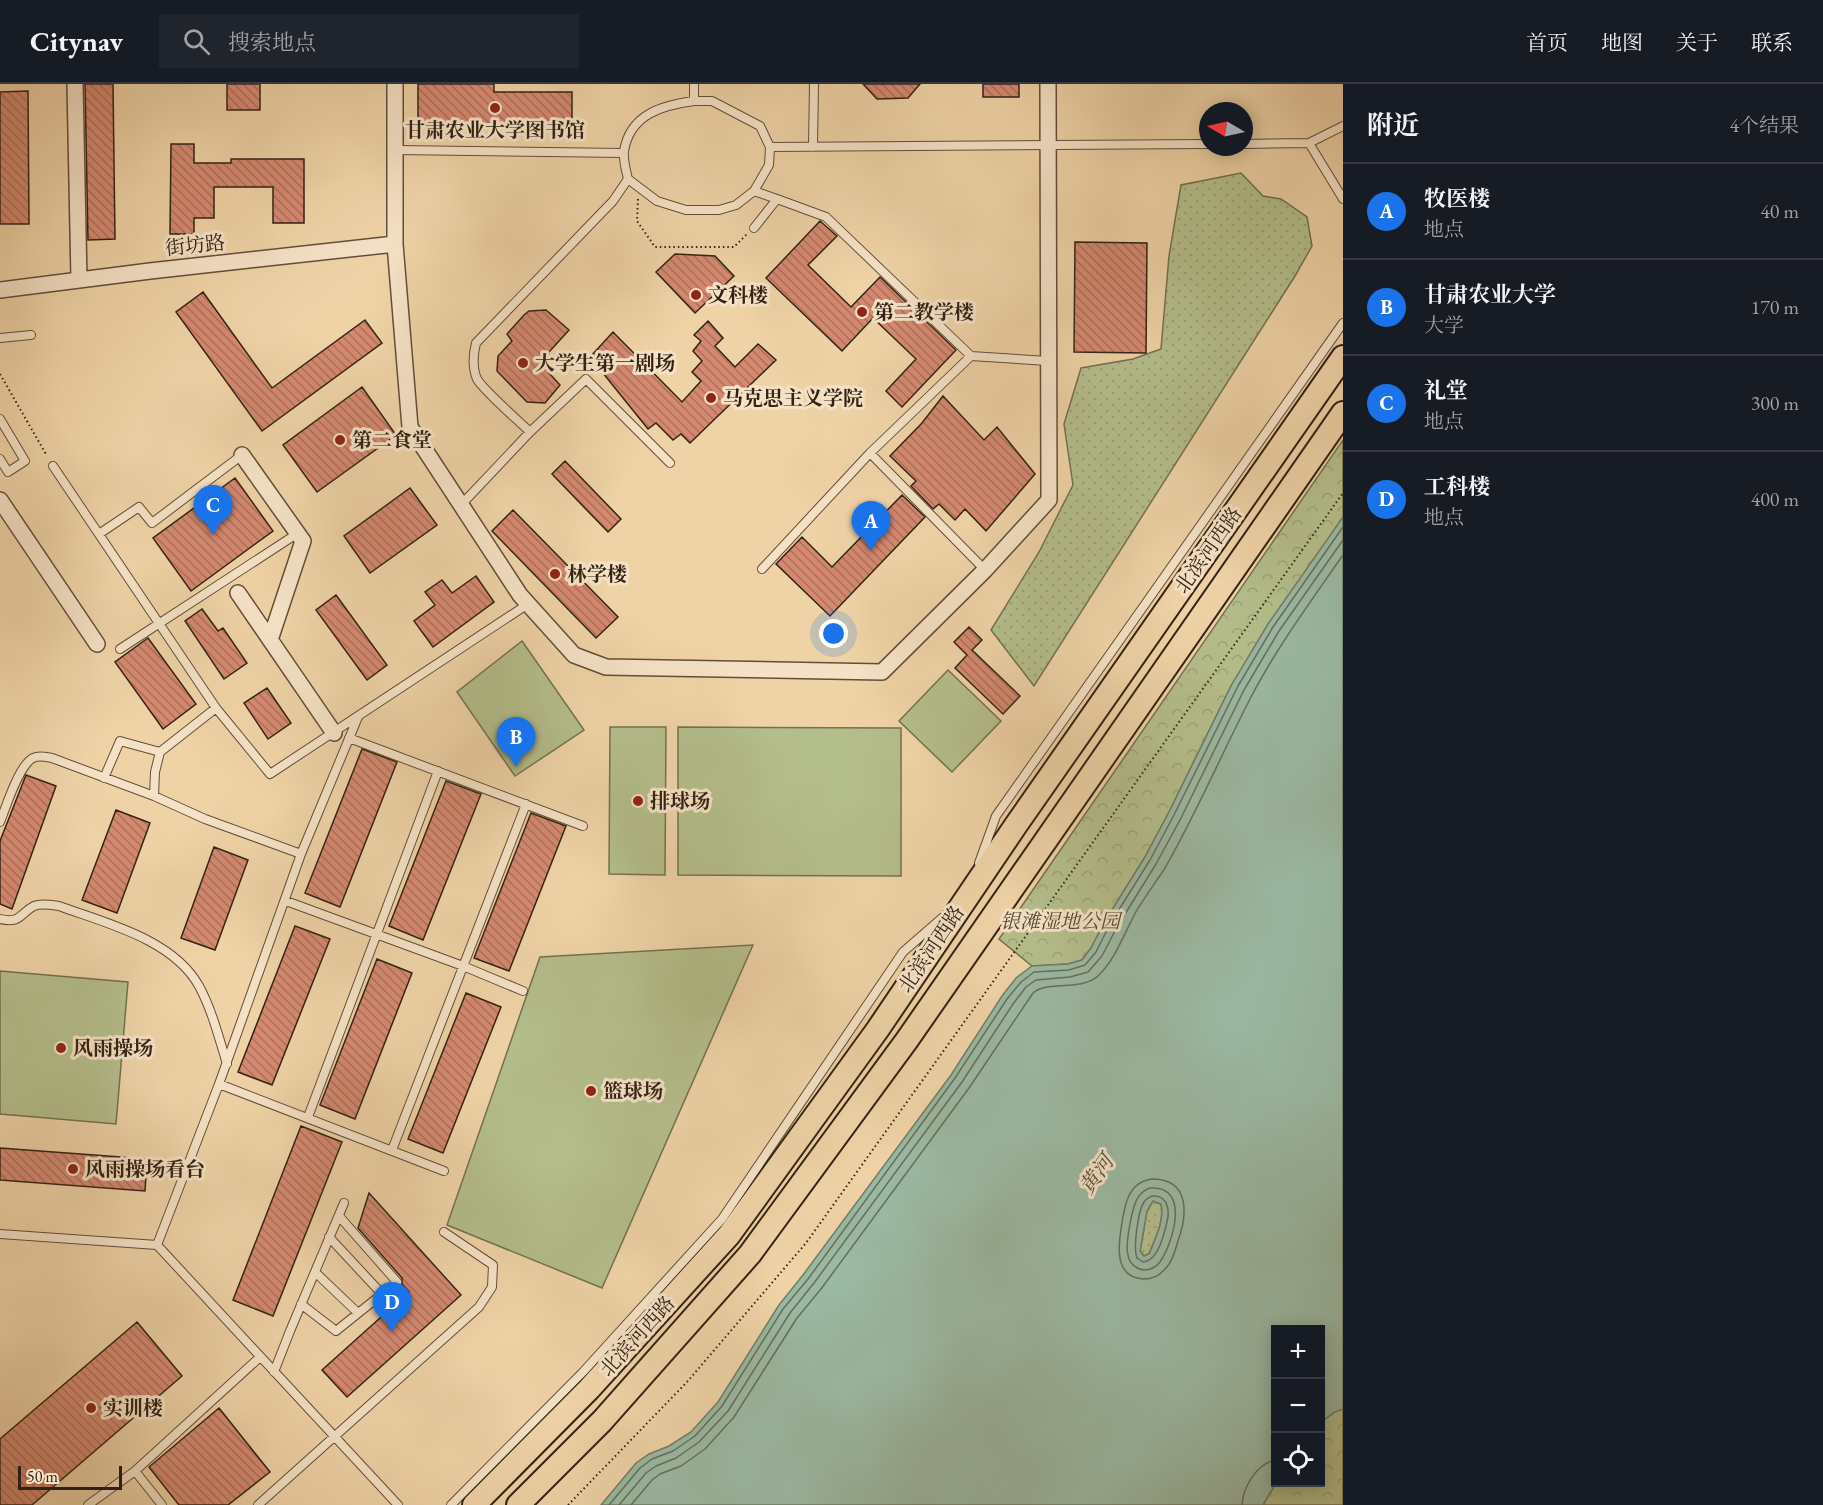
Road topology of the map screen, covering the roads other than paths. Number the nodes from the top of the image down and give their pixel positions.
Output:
1 (75, 84) edge
2 (395, 84) edge
3 (694, 84) edge
4 (814, 84) edge
5 (1048, 84) edge
6 (694, 101) junction
7 (1343, 126) edge
8 (1309, 143) junction
9 (1199, 144) edge
10 (1253, 144) edge
11 (1048, 145) junction
12 (770, 147) junction
13 (813, 147) junction
14 (396, 150) junction
15 (624, 153) junction
16 (628, 179) junction
17 (754, 191) junction
18 (777, 199) junction
19 (1343, 199) edge
20 (754, 228) road end
21 (396, 244) junction
22 (80, 280) junction
23 (0, 290) edge
24 (1343, 323) edge
25 (31, 335) dead end
26 (0, 338) edge
27 (971, 356) junction
28 (1343, 357) edge
29 (1048, 361) junction
30 (1343, 413) edge
31 (0, 419) edge
32 (530, 432) junction
33 (870, 453) junction
34 (242, 455) joint
35 (0, 459) edge
36 (670, 463) dead end
37 (53, 466) road end
38 (0, 500) edge
39 (461, 505) junction
40 (298, 533) junction
41 (99, 534) junction
42 (762, 568) dead end
43 (985, 570) junction
44 (238, 594) dead end
45 (528, 604) junction
46 (159, 623) junction
47 (270, 640) junction
48 (97, 644) dead end
49 (120, 650) dead end
50 (216, 708) junction
51 (358, 717) junction
52 (334, 733) junction
53 (349, 738) junction
54 (160, 752) junction
55 (438, 771) junction
56 (104, 778) junction
57 (154, 796) junction
58 (526, 804) junction
59 (0, 822) edge
60 (583, 826) dead end
61 (301, 854) junction
62 (967, 897) junction
63 (286, 901) junction
64 (993, 916) junction
65 (0, 919) edge
66 (377, 935) junction
67 (463, 966) junction
68 (523, 991) dead end
69 (227, 1064) junction
70 (219, 1084) junction
71 (308, 1117) junction
72 (392, 1150) junction
73 (444, 1171) dead end
74 (344, 1203) dead end
75 (339, 1216) junction
76 (444, 1232) dead end
77 (0, 1234) edge
78 (329, 1238) junction
79 (157, 1245) junction
80 (315, 1272) junction
81 (382, 1294) junction
82 (301, 1304) junction
83 (358, 1313) junction
84 (260, 1357) junction
85 (274, 1372) junction
86 (335, 1437) junction
87 (135, 1471) junction
88 (88, 1505) edge
89 (162, 1505) edge
90 (258, 1505) edge
91 (398, 1505) edge
92 (451, 1505) edge
93 (474, 1505) edge
94 (518, 1505) edge

1 - 22 street
2 - 14 street
3 - 6 lane
4 - 13 lane
5 - 11 street
6 - 12 lane
6 - 15 lane
7 - 8 lane
8 - 10 lane
8 - 19 lane
9 - 11 lane
11 - 13 lane
11 - 29 street
12 - 13 lane
12 - 17 lane
14 - 15 lane
14 - 21 street
15 - 16 lane
16 - 17 lane
16 - 32 lane
17 - 18 lane
18 - 20 lane
18 - 27 lane
21 - 22 street, 街坊路
21 - 39 street
22 - 23 street, 街坊路
24 - 62 lane
25 - 26 lane
27 - 29 lane
27 - 33 lane
28 - 62 main road, 北滨河西路
29 - 43 street
30 - 64 main road, 北滨河西路
31 - 35 lane
32 - 36 lane
32 - 39 lane
33 - 42 lane
33 - 43 lane
34 - 40 street
34 - 41 lane
37 - 41 lane
38 - 48 street
39 - 45 street
40 - 46 lane
40 - 47 street
41 - 46 lane
43 - 45 street
44 - 47 street
45 - 51 lane
46 - 49 lane
46 - 50 lane
47 - 52 street
50 - 52 lane
50 - 54 lane
51 - 52 lane
51 - 53 lane
53 - 55 lane
53 - 61 lane
54 - 56 lane
54 - 57 lane
55 - 58 lane
55 - 66 lane
56 - 57 lane
56 - 59 lane
57 - 61 lane
58 - 60 lane
58 - 67 lane
61 - 63 lane
62 - 64 main road
62 - 92 lane
62 - 93 main road, 北滨河西路
63 - 66 lane
63 - 69 lane
64 - 94 main road, 北滨河西路
65 - 69 lane
66 - 67 lane
66 - 71 lane
67 - 68 lane
67 - 72 lane
69 - 70 lane
70 - 71 lane
70 - 79 lane
71 - 72 lane
72 - 73 lane
74 - 75 lane
75 - 78 lane
75 - 81 lane
76 - 86 lane
77 - 79 lane
78 - 80 lane
78 - 81 lane
79 - 84 lane
80 - 82 lane
80 - 83 lane
81 - 83 lane
82 - 83 lane
82 - 85 lane
84 - 85 lane
84 - 87 lane
85 - 86 lane
86 - 90 lane
86 - 91 lane
87 - 88 lane
87 - 89 lane

